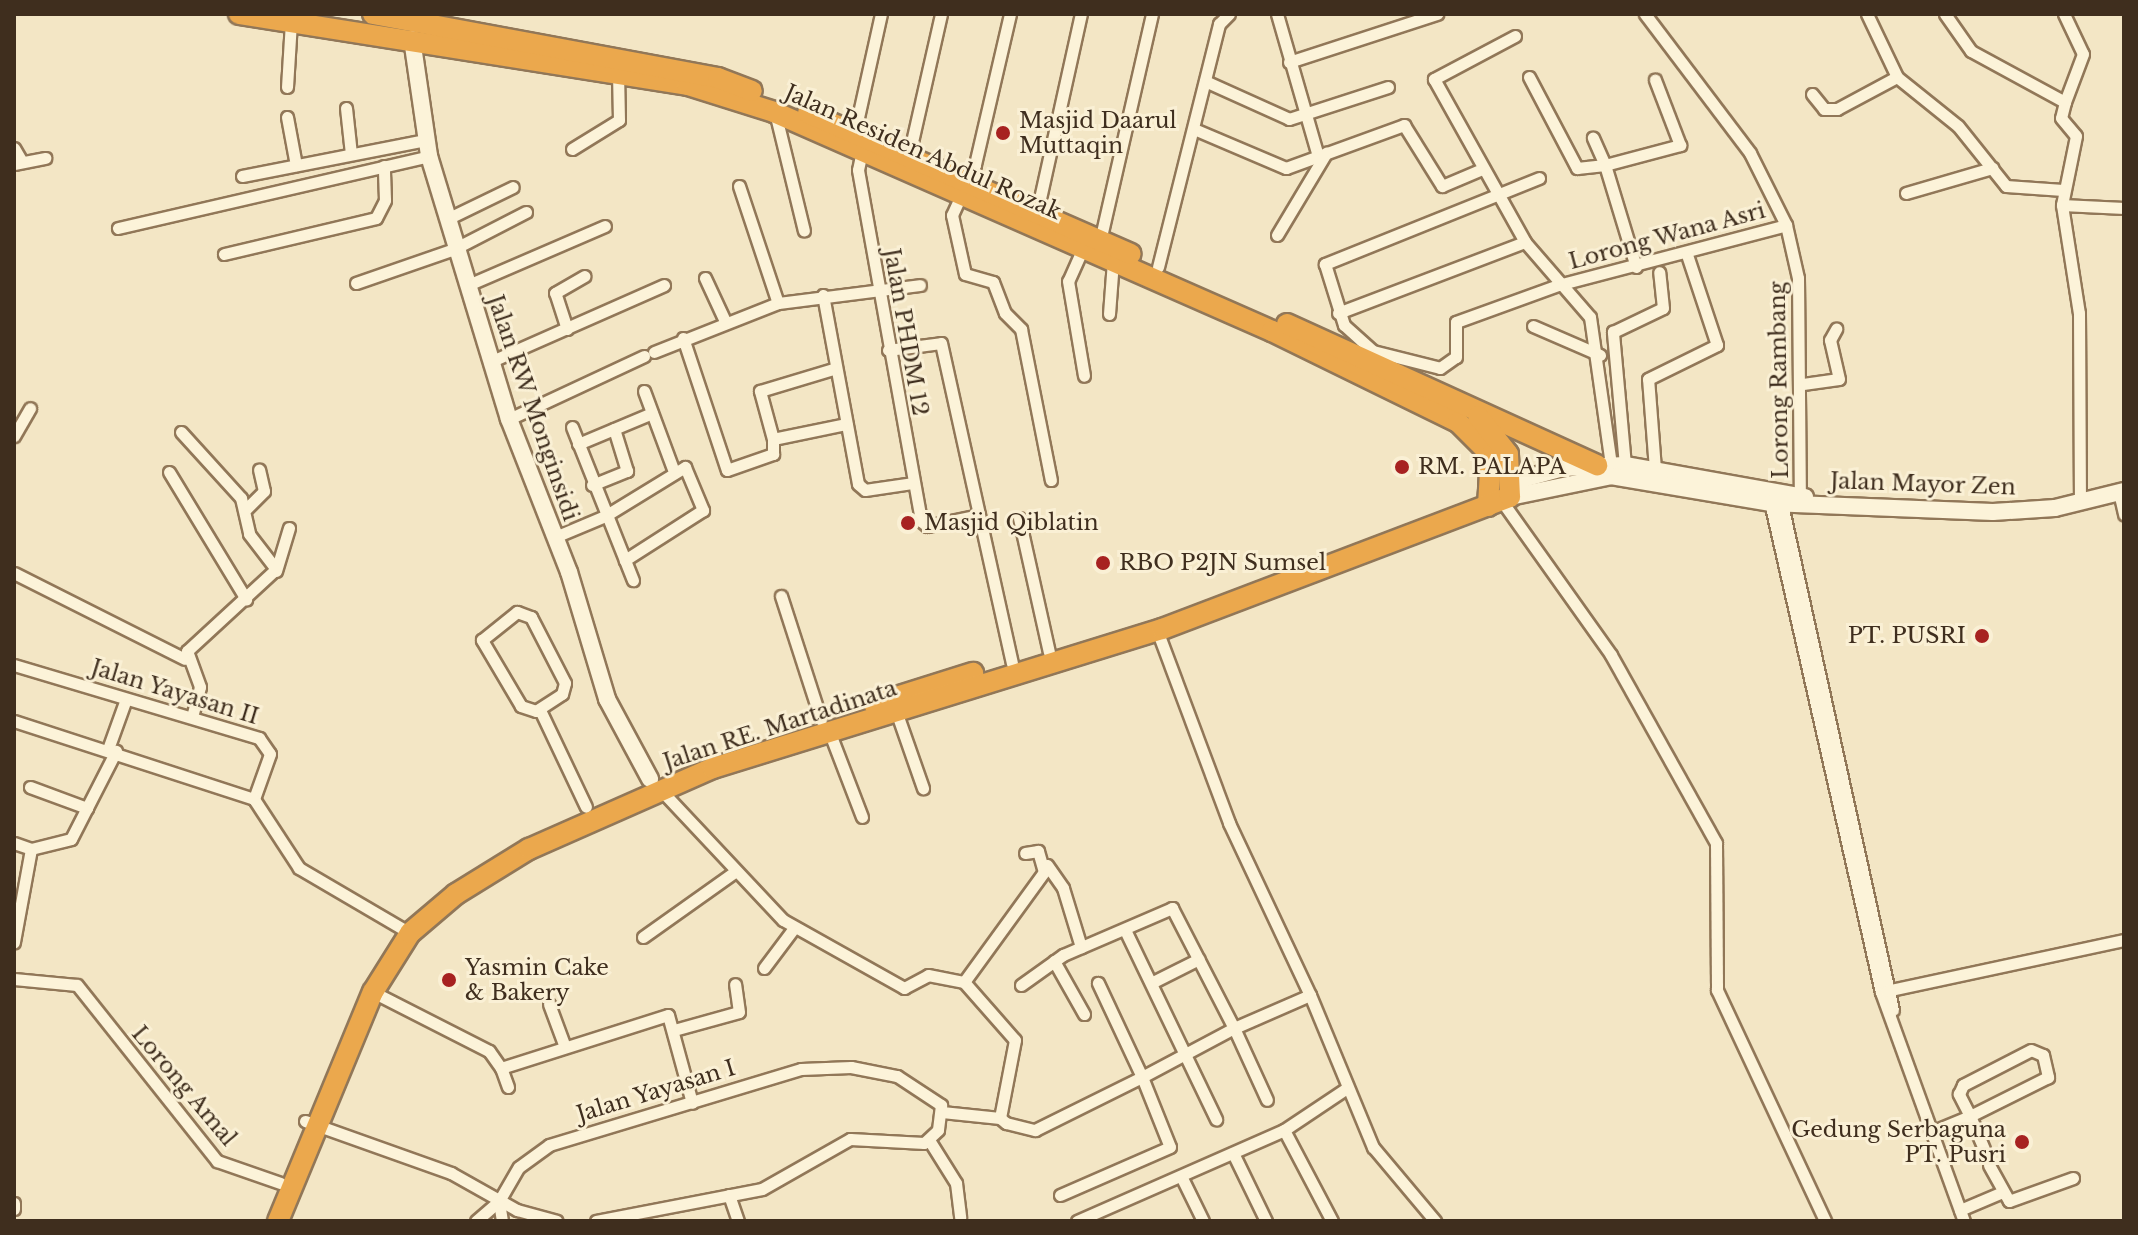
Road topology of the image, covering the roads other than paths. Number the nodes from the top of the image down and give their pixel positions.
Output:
1 (239, 14) edge
2 (373, 14) edge
3 (881, 14) edge
4 (941, 14) edge
5 (1010, 14) edge
6 (1081, 14) edge
7 (1152, 14) edge
8 (1229, 14) edge
9 (1277, 14) edge
10 (1645, 14) edge
11 (1867, 14) edge
12 (1945, 14) edge
13 (2064, 14) edge
14 (1439, 15) edge
15 (291, 21) junction
16 (409, 24) edge
17 (1515, 36) dead end
18 (1289, 62) junction
19 (618, 74) junction
20 (1529, 77) dead end
21 (1897, 77) junction
22 (1655, 80) dead end
23 (1205, 81) junction
24 (287, 87) dead end
25 (1388, 87) dead end
26 (1812, 94) dead end
27 (2065, 102) junction
28 (346, 108) dead end
29 (774, 112) junction
30 (1305, 115) junction
31 (287, 117) dead end
32 (1194, 129) junction
33 (855, 131) junction
34 (1593, 138) dead end
35 (14, 148) edge
36 (427, 148) junction
37 (572, 149) dead end
38 (862, 151) junction
39 (351, 154) junction
40 (1322, 154) junction
41 (909, 155) junction
42 (45, 158) dead end
43 (18, 163) edge
44 (296, 165) junction
45 (1605, 165) junction
46 (384, 166) junction
47 (1992, 168) junction
48 (1482, 169) junction
49 (242, 176) dead end
50 (1539, 178) dead end
51 (739, 186) dead end
52 (964, 186) junction
53 (513, 187) dead end
54 (2063, 190) junction
55 (1906, 193) dead end
56 (1499, 198) junction
57 (2062, 205) junction
58 (2124, 208) edge
59 (526, 212) dead end
60 (1037, 212) junction
61 (447, 219) junction
62 (1786, 225) junction
63 (605, 226) dead end
64 (118, 228) dead end
65 (804, 231) dead end
66 (1277, 235) dead end
67 (1525, 242) junction
68 (1092, 244) junction
69 (452, 250) junction
70 (224, 254) dead end
71 (1687, 255) junction
72 (1113, 261) junction
73 (1158, 267) junction
74 (1636, 267) junction
75 (1659, 272) dead end
76 (584, 276) dead end
77 (705, 278) dead end
78 (356, 283) dead end
79 (468, 285) junction
80 (664, 285) dead end
81 (920, 285) dead end
82 (1558, 285) junction
83 (877, 287) junction
84 (823, 295) junction
85 (778, 303) junction
86 (1338, 313) junction
87 (1109, 314) dead end
88 (725, 321) junction
89 (1533, 326) dead end
90 (567, 329) junction
91 (1836, 329) dead end
92 (683, 338) junction
93 (1357, 348) junction
94 (888, 350) junction
95 (1600, 355) junction
96 (492, 361) junction
97 (836, 368) junction
98 (1084, 376) dead end
99 (1803, 384) junction
100 (644, 391) dead end
101 (30, 408) dead end
102 (652, 413) junction
103 (1478, 416) junction
104 (509, 419) junction
105 (846, 424) junction
106 (572, 427) dead end
107 (614, 429) junction
108 (181, 432) dead end
109 (14, 436) edge
110 (773, 439) junction
111 (578, 444) junction
112 (1611, 465) junction
113 (673, 469) junction
114 (1655, 469) junction
115 (259, 470) dead end
116 (169, 472) dead end
117 (1051, 480) dead end
118 (913, 483) junction
119 (592, 485) junction
120 (2121, 492) edge
121 (1500, 495) junction
122 (1775, 497) junction
123 (1804, 500) junction
124 (2080, 503) junction
125 (247, 508) junction
126 (2124, 514) edge
127 (979, 515) junction
128 (605, 516) junction
129 (1019, 518) dead end
130 (289, 528) dead end
131 (555, 537) junction
132 (625, 560) junction
133 (276, 571) junction
134 (14, 573) edge
135 (1281, 579) junction
136 (633, 580) dead end
137 (781, 596) dead end
138 (246, 599) junction
139 (1157, 630) junction
140 (1090, 645) junction
141 (1049, 652) junction
142 (185, 659) junction
143 (1012, 663) junction
144 (14, 665) edge
145 (126, 699) junction
146 (540, 710) junction
147 (896, 711) junction
148 (192, 717) junction
149 (14, 721) edge
150 (825, 725) junction
151 (112, 750) junction
152 (655, 784) junction
153 (30, 787) dead end
154 (923, 788) dead end
155 (254, 799) junction
156 (586, 807) junction
157 (87, 808) junction
158 (862, 817) dead end
159 (560, 829) junction
160 (14, 843) edge
161 (31, 849) junction
162 (1025, 853) dead end
163 (1047, 865) junction
164 (736, 871) junction
165 (794, 928) junction
166 (405, 929) junction
167 (1126, 932) junction
168 (643, 937) dead end
169 (2124, 940) edge
170 (14, 942) edge
171 (1081, 947) junction
172 (1199, 959) junction
173 (1054, 961) junction
174 (764, 968) dead end
175 (14, 979) edge
176 (964, 982) junction
177 (1153, 982) junction
178 (1098, 983) dead end
179 (735, 984) dead end
180 (1021, 985) dead end
181 (1886, 990) junction
182 (373, 992) junction
183 (1310, 995) junction
184 (549, 1004) dead end
185 (1084, 1014) dead end
186 (1234, 1028) junction
187 (674, 1030) junction
188 (565, 1047) junction
189 (1185, 1053) junction
190 (501, 1068) junction
191 (1142, 1077) junction
192 (508, 1087) dead end
193 (1347, 1088) junction
194 (1267, 1100) dead end
195 (692, 1103) junction
196 (942, 1112) junction
197 (1970, 1116) junction
198 (994, 1117) junction
199 (1216, 1119) dead end
200 (311, 1123) junction
201 (1284, 1130) junction
202 (1931, 1132) junction
203 (929, 1140) junction
204 (1984, 1149) dead end
205 (1233, 1153) junction
206 (1989, 1165) dead end
207 (1181, 1176) junction
208 (2073, 1178) dead end
209 (280, 1183) junction
210 (2000, 1193) junction
211 (729, 1195) junction
212 (1060, 1195) dead end
213 (499, 1201) junction
214 (1962, 1216) edge
215 (960, 1218) dead end
216 (264, 1221) edge
217 (278, 1221) edge
218 (476, 1221) edge
219 (502, 1221) edge
220 (557, 1221) edge
221 (596, 1221) edge
222 (738, 1221) edge
223 (1077, 1221) edge
224 (1203, 1221) edge
225 (1266, 1221) edge
226 (1332, 1221) edge
227 (1435, 1221) edge
228 (1825, 1221) edge

1 - 15 highway, Jalan Residen Abdul Rozak
2 - 16 highway, Jalan Residen Abdul Rozak
3 - 33 street
4 - 41 street
5 - 52 street
6 - 60 street
7 - 68 street
8 - 23 street
9 - 18 street
10 - 62 street, Lorong Rambang
11 - 21 street
12 - 27 street
13 - 27 street
14 - 18 street
15 - 16 highway, Jalan Residen Abdul Rozak
15 - 24 street
16 - 19 highway, Jalan Residen Abdul Rozak
16 - 33 highway, Jalan Residen Abdul Rozak
16 - 36 street, Jalan RW Monginsidi
17 - 48 street
18 - 30 street
19 - 29 highway, Jalan Residen Abdul Rozak
19 - 37 street
20 - 45 street
21 - 26 street
21 - 47 street
22 - 45 street
23 - 30 street
23 - 32 street
25 - 30 street
27 - 54 street
28 - 39 street
29 - 38 highway, Jalan Residen Abdul Rozak
29 - 65 street
30 - 40 street
31 - 44 street
32 - 40 street
32 - 73 street
33 - 41 highway, Jalan Residen Abdul Rozak
34 - 45 street
35 - 43 street
36 - 39 street
36 - 46 street
36 - 61 street, Jalan RW Monginsidi
38 - 52 highway, Jalan Residen Abdul Rozak
38 - 83 street, Jalan PHDM 12
39 - 44 street
40 - 48 street
40 - 66 street
41 - 52 highway, Jalan Residen Abdul Rozak
42 - 43 street
44 - 49 street
45 - 74 street
46 - 64 street
46 - 70 street
47 - 54 street
47 - 55 street
48 - 56 street
50 - 56 street
51 - 85 street
52 - 60 highway, Jalan Residen Abdul Rozak
52 - 68 highway, Jalan Residen Abdul Rozak
52 - 117 street
53 - 61 street
54 - 57 street
56 - 67 street
56 - 86 street
57 - 58 street
57 - 124 street
59 - 69 street
60 - 68 highway, Jalan Residen Abdul Rozak
61 - 69 street, Jalan RW Monginsidi
62 - 71 street, Lorong Wana Asri
62 - 99 street, Lorong Rambang
63 - 79 street
67 - 82 street
67 - 86 street
68 - 72 highway, Jalan Residen Abdul Rozak
68 - 73 highway, Jalan Residen Abdul Rozak
68 - 98 street
69 - 78 street
69 - 79 street, Jalan RW Monginsidi
71 - 74 street, Lorong Wana Asri
71 - 114 street
72 - 87 street
72 - 121 highway, Jalan Residen Abdul Rozak
73 - 93 highway, Jalan Residen Abdul Rozak
74 - 82 street, Lorong Wana Asri
75 - 112 street
76 - 90 street
77 - 88 street
79 - 96 street, Jalan RW Monginsidi
80 - 90 street
81 - 83 street
82 - 93 street, Lorong Wana Asri
82 - 95 street
83 - 84 street
83 - 94 street, Jalan PHDM 12
84 - 85 street
84 - 97 street
85 - 88 street
86 - 93 street
88 - 92 street
89 - 95 street
90 - 96 street
91 - 99 street
92 - 104 street
92 - 110 street
93 - 103 highway, Jalan Residen Abdul Rozak
94 - 118 street, Jalan PHDM 12
94 - 127 street
95 - 112 street
96 - 104 street, Jalan RW Monginsidi
97 - 105 street
97 - 110 street
99 - 123 street, Lorong Rambang
100 - 102 street
101 - 109 street
102 - 107 street
102 - 113 street
103 - 112 highway, Jalan Residen Abdul Rozak
103 - 121 highway
104 - 131 street, Jalan RW Monginsidi
105 - 110 street
105 - 118 street
106 - 111 street
107 - 111 street
107 - 119 street
108 - 125 street
111 - 119 street
112 - 114 street
112 - 121 street
113 - 128 street
113 - 132 street
114 - 122 street
115 - 125 street
116 - 138 street
118 - 127 street, Jalan PHDM 12
119 - 128 street
120 - 124 street, Jalan Mayor Zen
120 - 126 street
121 - 122 street
121 - 135 highway, Jalan RE. Martadinata
121 - 228 street
122 - 123 street, Jalan Mayor Zen
122 - 181 street
123 - 124 street, Jalan Mayor Zen
125 - 133 street
127 - 143 street
128 - 131 street
128 - 132 street
129 - 141 street
130 - 133 street
131 - 152 street, Jalan RW Monginsidi
132 - 136 street
133 - 138 street
134 - 142 street
135 - 139 highway, Jalan RE. Martadinata
135 - 140 highway
137 - 150 street
138 - 142 street
139 - 140 highway, Jalan RE. Martadinata
139 - 183 street
140 - 141 highway
140 - 147 highway, Jalan RE. Martadinata
141 - 143 highway
142 - 148 street
143 - 150 highway
144 - 145 street, Jalan Yayasan II
145 - 148 street, Jalan Yayasan II
145 - 151 street
146 - 146 street
146 - 156 street
147 - 150 highway, Jalan RE. Martadinata
147 - 154 street
148 - 155 street, Jalan Yayasan II
149 - 151 street
150 - 152 highway
150 - 158 street
151 - 155 street
151 - 157 street
152 - 156 highway
152 - 159 highway, Jalan RE. Martadinata
152 - 164 street
153 - 157 street
155 - 166 street
156 - 159 highway
157 - 161 street
159 - 166 highway
160 - 161 street
161 - 170 street
162 - 163 street
163 - 171 street
163 - 176 street
164 - 165 street
164 - 168 street
165 - 174 street
165 - 176 street
166 - 182 highway
166 - 200 highway
167 - 171 street
167 - 172 street
167 - 177 street
169 - 181 street
171 - 173 street
172 - 177 street
172 - 186 street
173 - 180 street
173 - 185 street
175 - 209 street, Lorong Amal
176 - 198 street
177 - 189 street
178 - 191 street
179 - 187 street
181 - 202 street
182 - 190 street
182 - 200 highway
183 - 186 street
183 - 193 street
184 - 188 street
186 - 189 street
186 - 194 street
187 - 188 street
187 - 195 street
188 - 190 street
189 - 191 street
189 - 199 street
190 - 192 street
191 - 198 street
191 - 212 street
193 - 201 street
193 - 227 street
195 - 196 street, Jalan Yayasan I
195 - 213 street, Jalan Yayasan I
196 - 198 street
196 - 203 street
197 - 197 street
197 - 202 street
197 - 204 street
200 - 209 highway
200 - 213 street
200 - 217 highway
201 - 205 street
201 - 226 street
202 - 214 street
203 - 211 street
203 - 215 street
205 - 207 street
205 - 225 street
206 - 210 street
207 - 223 street
207 - 224 street
208 - 210 street
209 - 216 highway
210 - 214 street
211 - 221 street
211 - 222 street
213 - 218 street, Jalan Yayasan I
213 - 219 street
213 - 220 street

